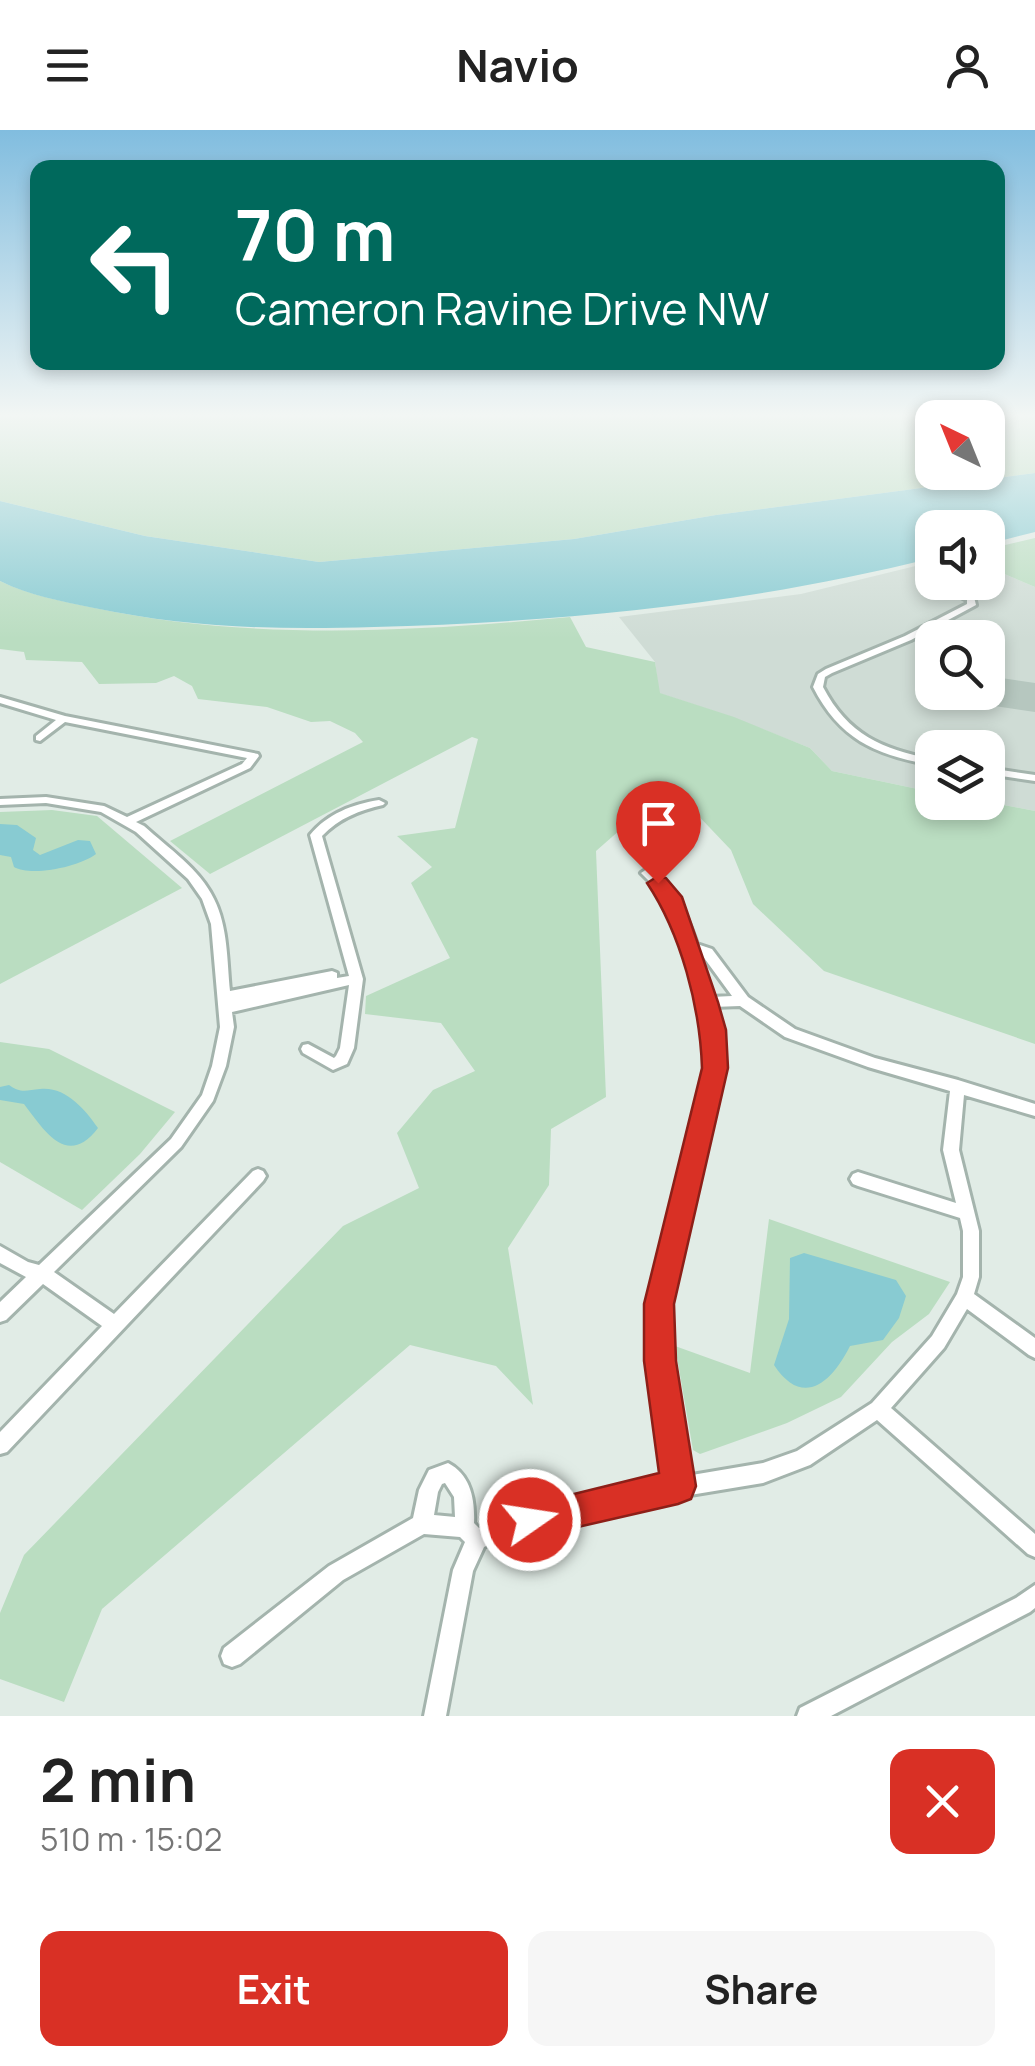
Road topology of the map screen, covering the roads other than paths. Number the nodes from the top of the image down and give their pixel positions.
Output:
1 (972, 600) edge
2 (0, 700) edge
3 (63, 718) junction
4 (40, 738) dead end
5 (915, 758) edge
6 (1005, 774) edge
7 (1035, 778) edge
8 (0, 802) edge
9 (379, 803) dead end
10 (129, 822) junction
11 (648, 873) dead end
12 (688, 946) junction
13 (355, 975) junction
14 (742, 1001) junction
15 (226, 1002) junction
16 (706, 1002) junction
17 (308, 1050) dead end
18 (958, 1086) junction
19 (1035, 1110) edge
20 (258, 1176) dead end
21 (858, 1179) dead end
22 (966, 1213) junction
23 (0, 1254) edge
24 (43, 1274) junction
25 (965, 1297) junction
26 (0, 1314) edge
27 (115, 1325) junction
28 (1035, 1349) edge
29 (878, 1409) junction
30 (0, 1445) edge
31 (678, 1486) junction
32 (422, 1524) junction
33 (471, 1533) junction
34 (1035, 1547) edge
35 (1035, 1594) edge
36 (232, 1656) dead end
37 (435, 1716) edge
38 (808, 1716) edge

1 - 5 street
2 - 3 street
3 - 4 street
3 - 10 street
6 - 7 street
8 - 10 street
9 - 13 street
10 - 15 street
11 - 12 street
12 - 14 street
12 - 16 street
13 - 15 street
13 - 17 street
14 - 16 street
14 - 18 street
15 - 24 street
16 - 31 street
18 - 19 street
18 - 22 street
20 - 27 street
21 - 22 street
22 - 25 street
23 - 24 street
24 - 26 street
24 - 27 street
25 - 28 street
25 - 29 street
27 - 30 street
29 - 31 street
29 - 34 street
31 - 33 street
32 - 33 street
32 - 33 street
32 - 36 street
33 - 37 street
35 - 38 street

